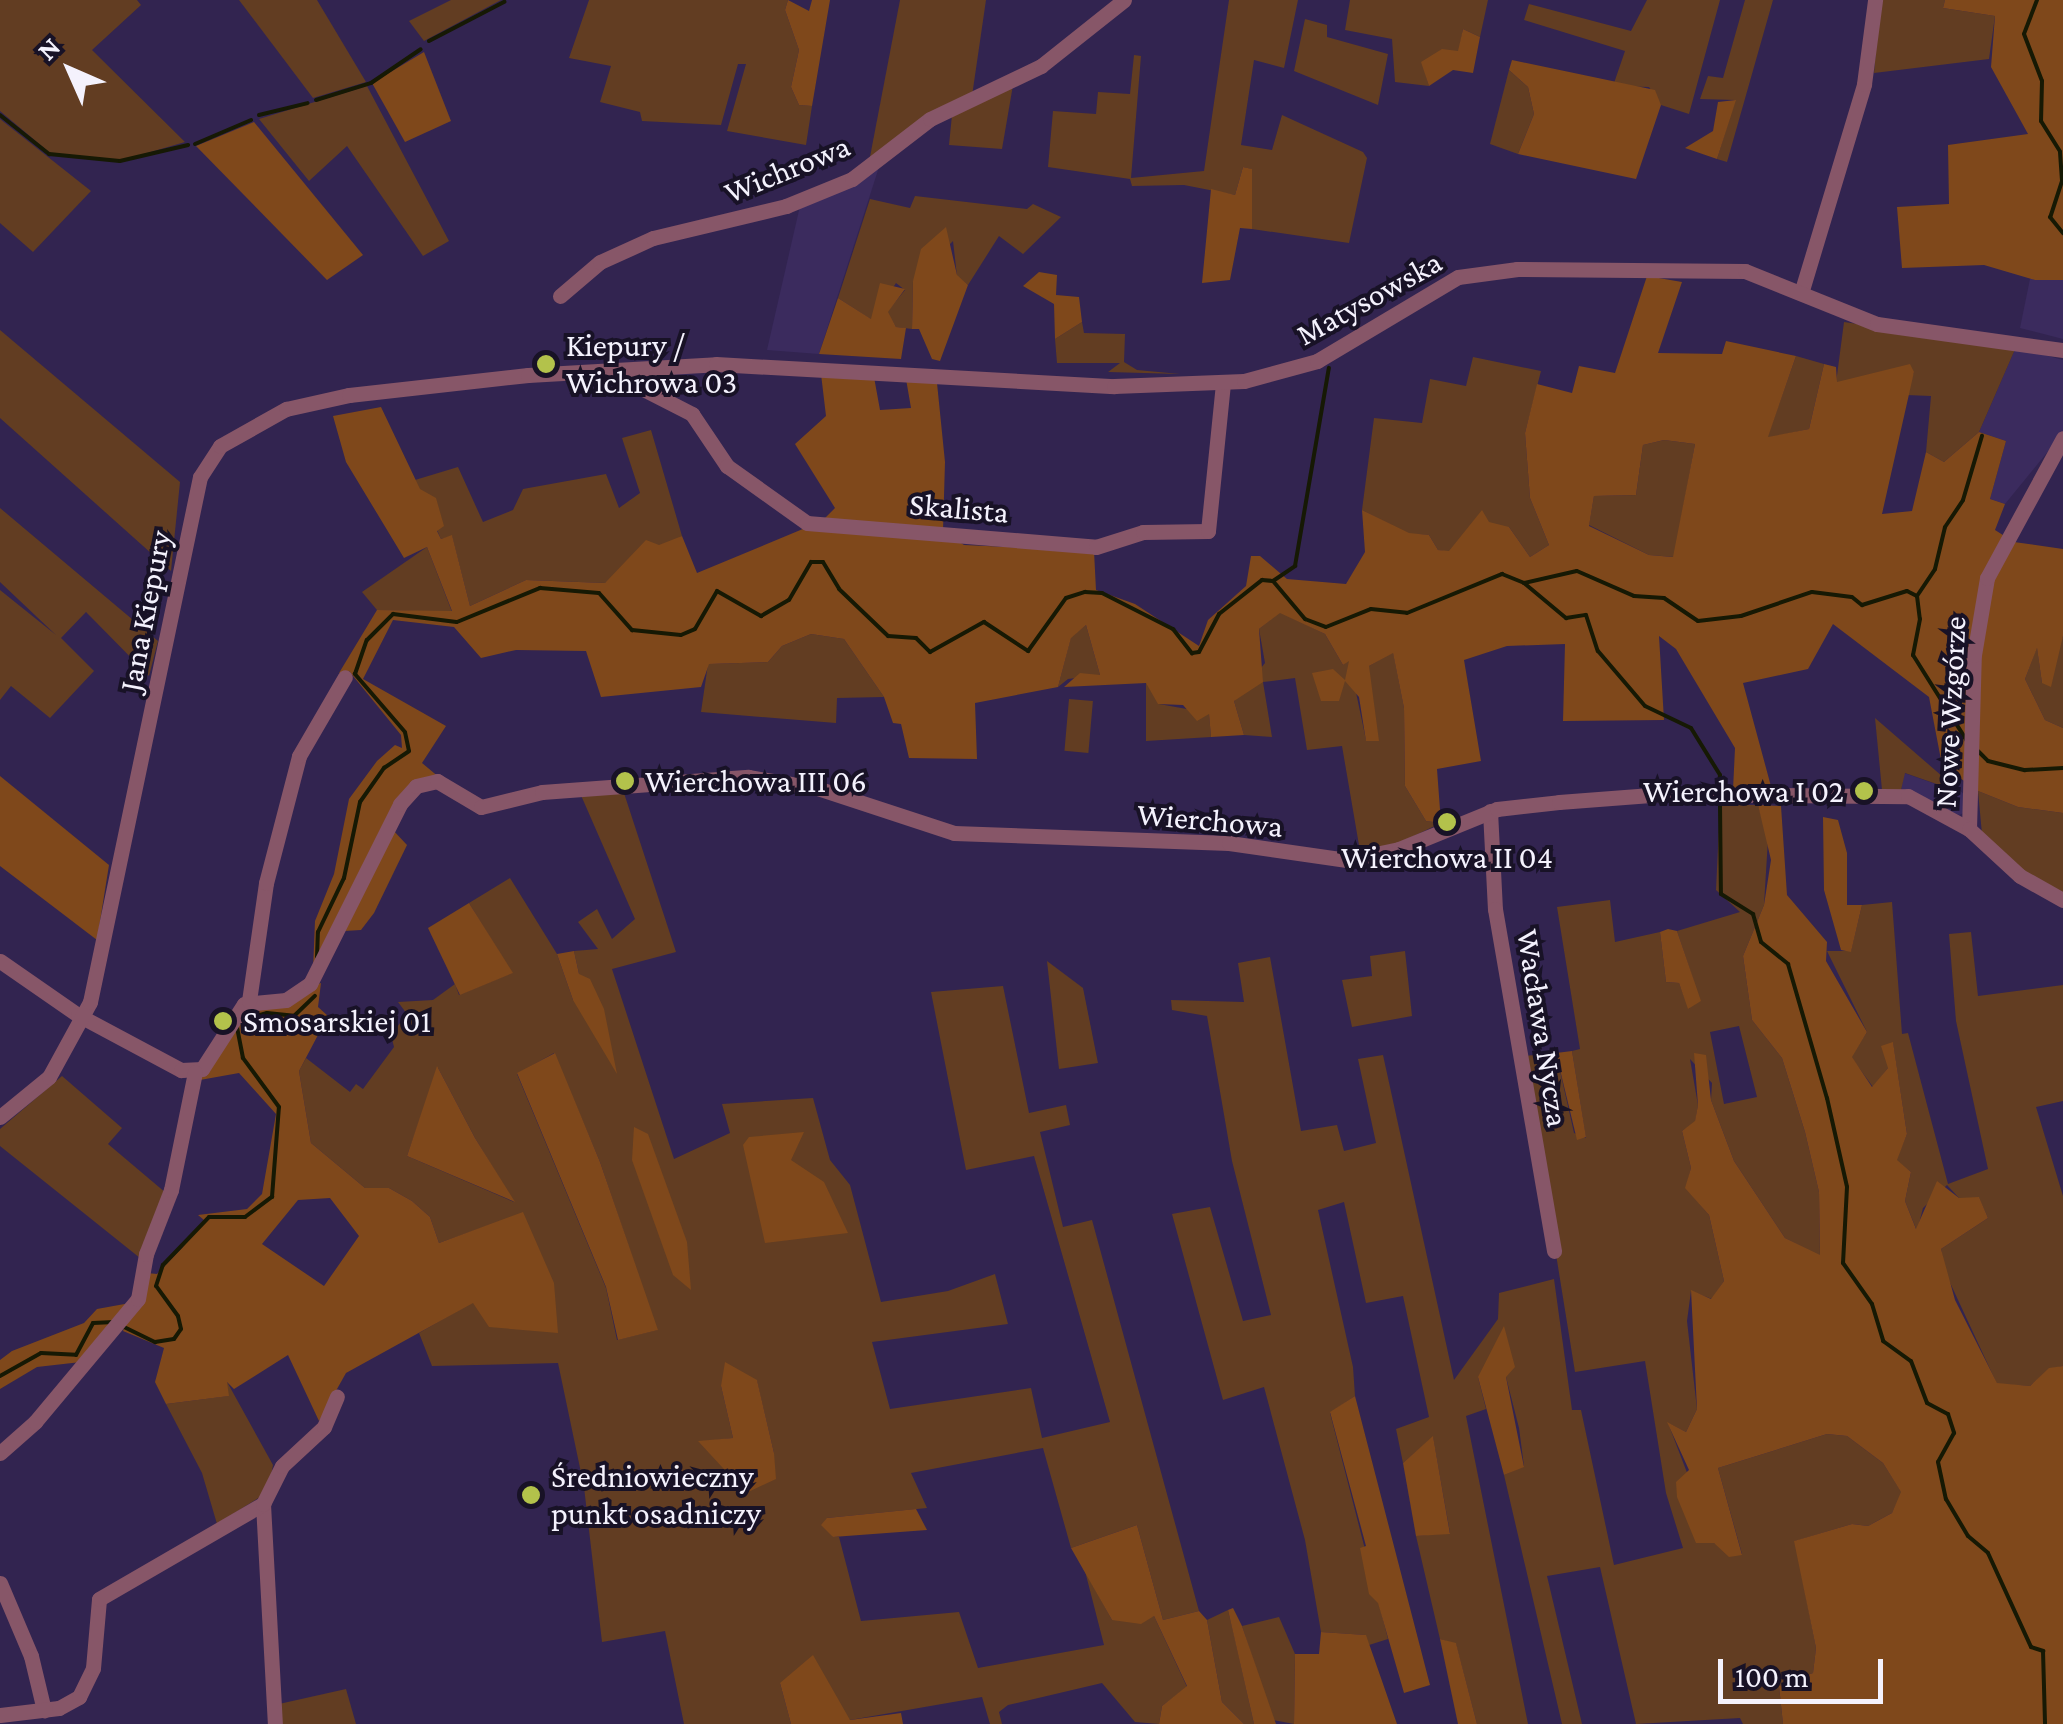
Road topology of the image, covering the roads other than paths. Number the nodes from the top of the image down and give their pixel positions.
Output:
1 (1124, 0) edge
2 (1875, 0) edge
3 (1802, 290) junction
4 (560, 296) dead end
5 (2063, 350) edge
6 (571, 372) joint
7 (610, 372) junction
8 (1223, 383) junction
9 (2063, 438) edge
10 (344, 677) dead end
11 (1490, 812) junction
12 (1969, 829) junction
13 (2063, 900) edge
14 (0, 961) edge
15 (249, 1001) junction
16 (85, 1018) junction
17 (195, 1072) junction
18 (0, 1117) edge
19 (1554, 1251) dead end
20 (337, 1397) dead end
21 (0, 1453) edge
22 (263, 1504) junction
23 (0, 1583) edge
24 (44, 1710) junction
25 (0, 1715) edge
26 (275, 1724) edge

1 - 4 street, Wichrowa
2 - 3 street
3 - 5 street, Matysowska
3 - 8 street, Matysowska
6 - 7 street, Matysowska
6 - 16 street, Jana Kiepury
7 - 8 street, Matysowska
7 - 8 street, Skalista
9 - 12 street, Nowe Wzgórze
10 - 15 street
11 - 12 street, Wierchowa
11 - 15 street, Wierchowa
11 - 19 street, Wacława Nycza
12 - 13 street, Nowe Wzgórze
14 - 16 street
15 - 17 street
16 - 17 street
16 - 18 street, Jana Kiepury
17 - 21 street
20 - 22 street
22 - 24 street
22 - 26 street
23 - 24 street
24 - 25 street

